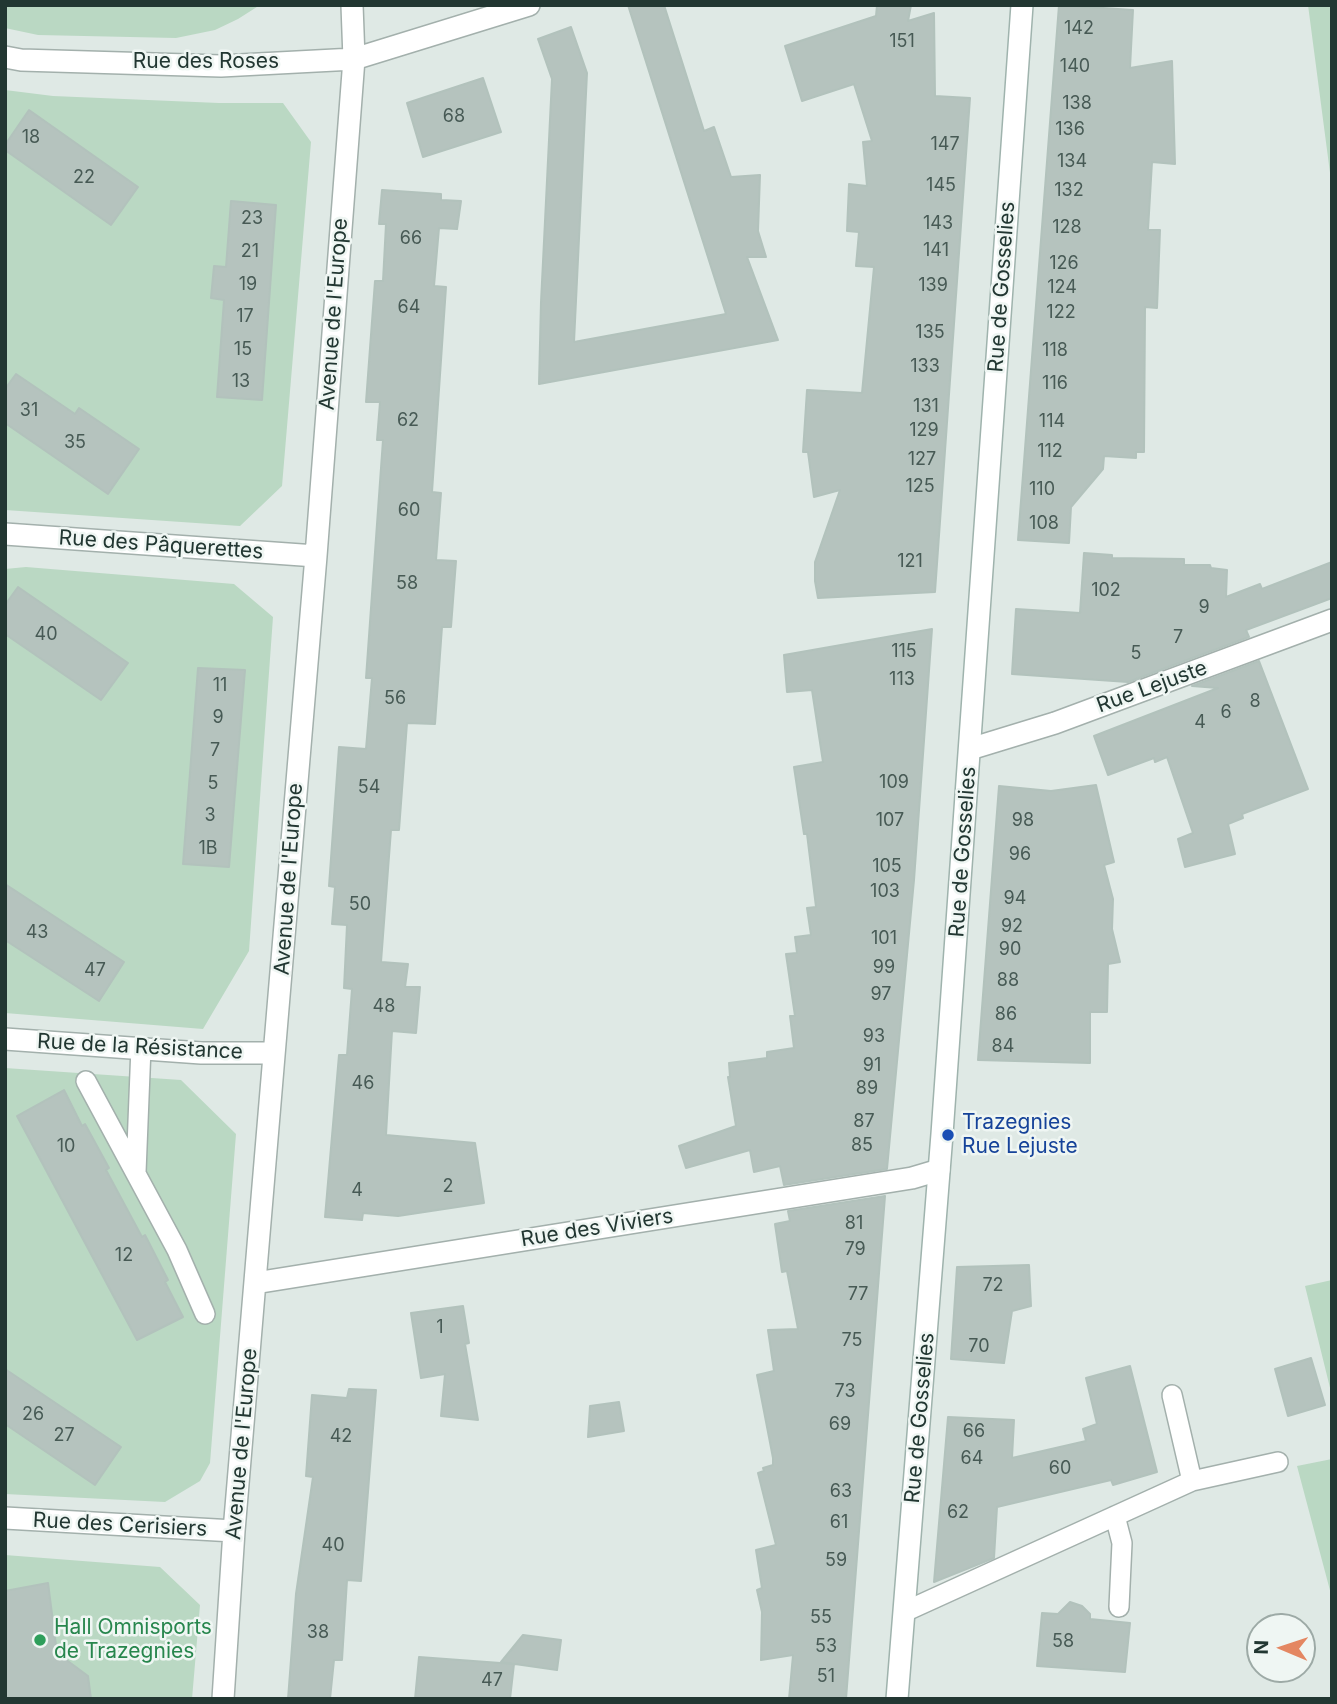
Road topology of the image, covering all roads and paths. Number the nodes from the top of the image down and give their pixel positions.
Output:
1 (352, 5) edge
2 (529, 5) edge
3 (1022, 5) edge
4 (5, 57) edge
5 (354, 59) junction
6 (5, 534) edge
7 (316, 556) junction
8 (1332, 620) edge
9 (970, 749) junction
10 (5, 1039) edge
11 (141, 1047) junction
12 (274, 1053) junction
13 (86, 1081) dead end
14 (939, 1170) junction
15 (136, 1172) junction
16 (255, 1283) junction
17 (205, 1314) dead end
18 (1172, 1395) dead end
19 (1278, 1462) dead end
20 (1192, 1481) junction
21 (1115, 1516) junction
22 (5, 1518) edge
23 (234, 1531) junction
24 (1119, 1607) dead end
25 (904, 1612) junction
26 (223, 1699) edge
27 (897, 1699) edge

1 - 5 street
2 - 5 street, Rue des Roses
3 - 9 street, Rue de Gosselies
4 - 5 street, Rue des Roses
5 - 7 street, Avenue de l'Europe
6 - 7 street, Rue des Pâquerettes
7 - 12 street, Avenue de l'Europe
8 - 9 street, Rue Lejuste
9 - 14 street, Rue de Gosselies
10 - 11 street, Rue de la Résistance
11 - 12 street, Rue de la Résistance
11 - 15 lane
12 - 16 street, Avenue de l'Europe
13 - 15 lane
14 - 16 street, Rue des Viviers
14 - 25 street, Rue de Gosselies
15 - 17 lane
16 - 23 street, Avenue de l'Europe
18 - 20 lane
19 - 20 lane
20 - 21 lane
21 - 24 lane
21 - 25 lane
22 - 23 street, Rue des Cerisiers
23 - 26 street, Avenue de l'Europe
25 - 27 street, Rue de Gosselies

